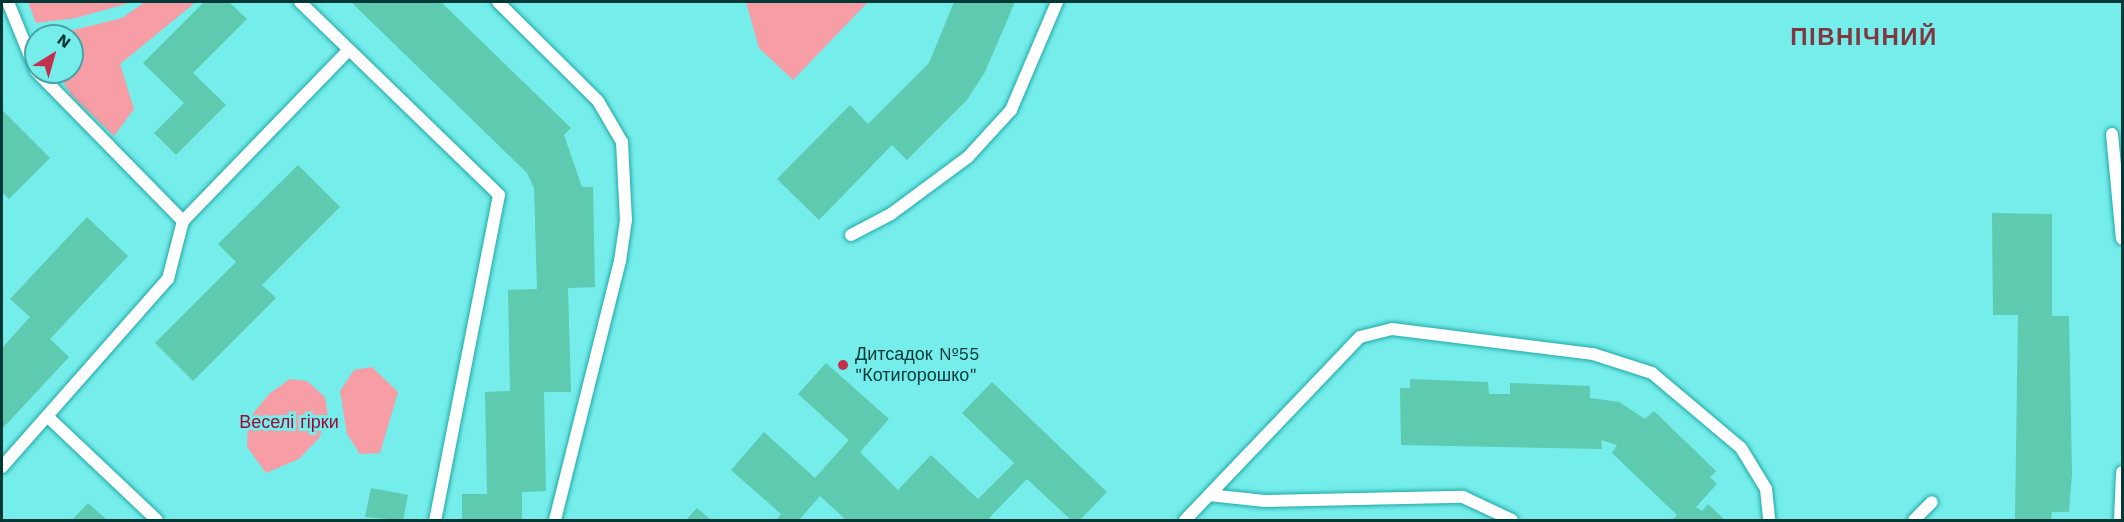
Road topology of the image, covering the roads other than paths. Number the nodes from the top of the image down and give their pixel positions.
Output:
1 (8, 2) edge
2 (300, 2) edge
3 (498, 2) edge
4 (1057, 2) edge
5 (24, 42) edge
6 (349, 50) junction
7 (48, 84) edge
8 (2112, 134) dead end
9 (183, 221) junction
10 (851, 235) dead end
11 (2122, 239) edge
12 (48, 417) junction
13 (2, 467) edge
14 (2122, 472) edge
15 (1209, 495) junction
16 (1932, 502) dead end
17 (157, 520) edge
18 (435, 520) edge
19 (555, 520) edge
20 (1185, 520) edge
21 (1512, 520) edge
22 (1769, 520) edge
23 (1914, 520) edge
24 (2120, 520) edge

1 - 5 lane
2 - 6 lane
3 - 19 lane
4 - 10 lane
6 - 9 lane
6 - 18 lane
7 - 9 lane
8 - 11 lane
9 - 12 lane
12 - 13 lane
12 - 17 lane
14 - 24 lane
15 - 20 lane
15 - 21 lane
15 - 22 lane
16 - 23 lane

